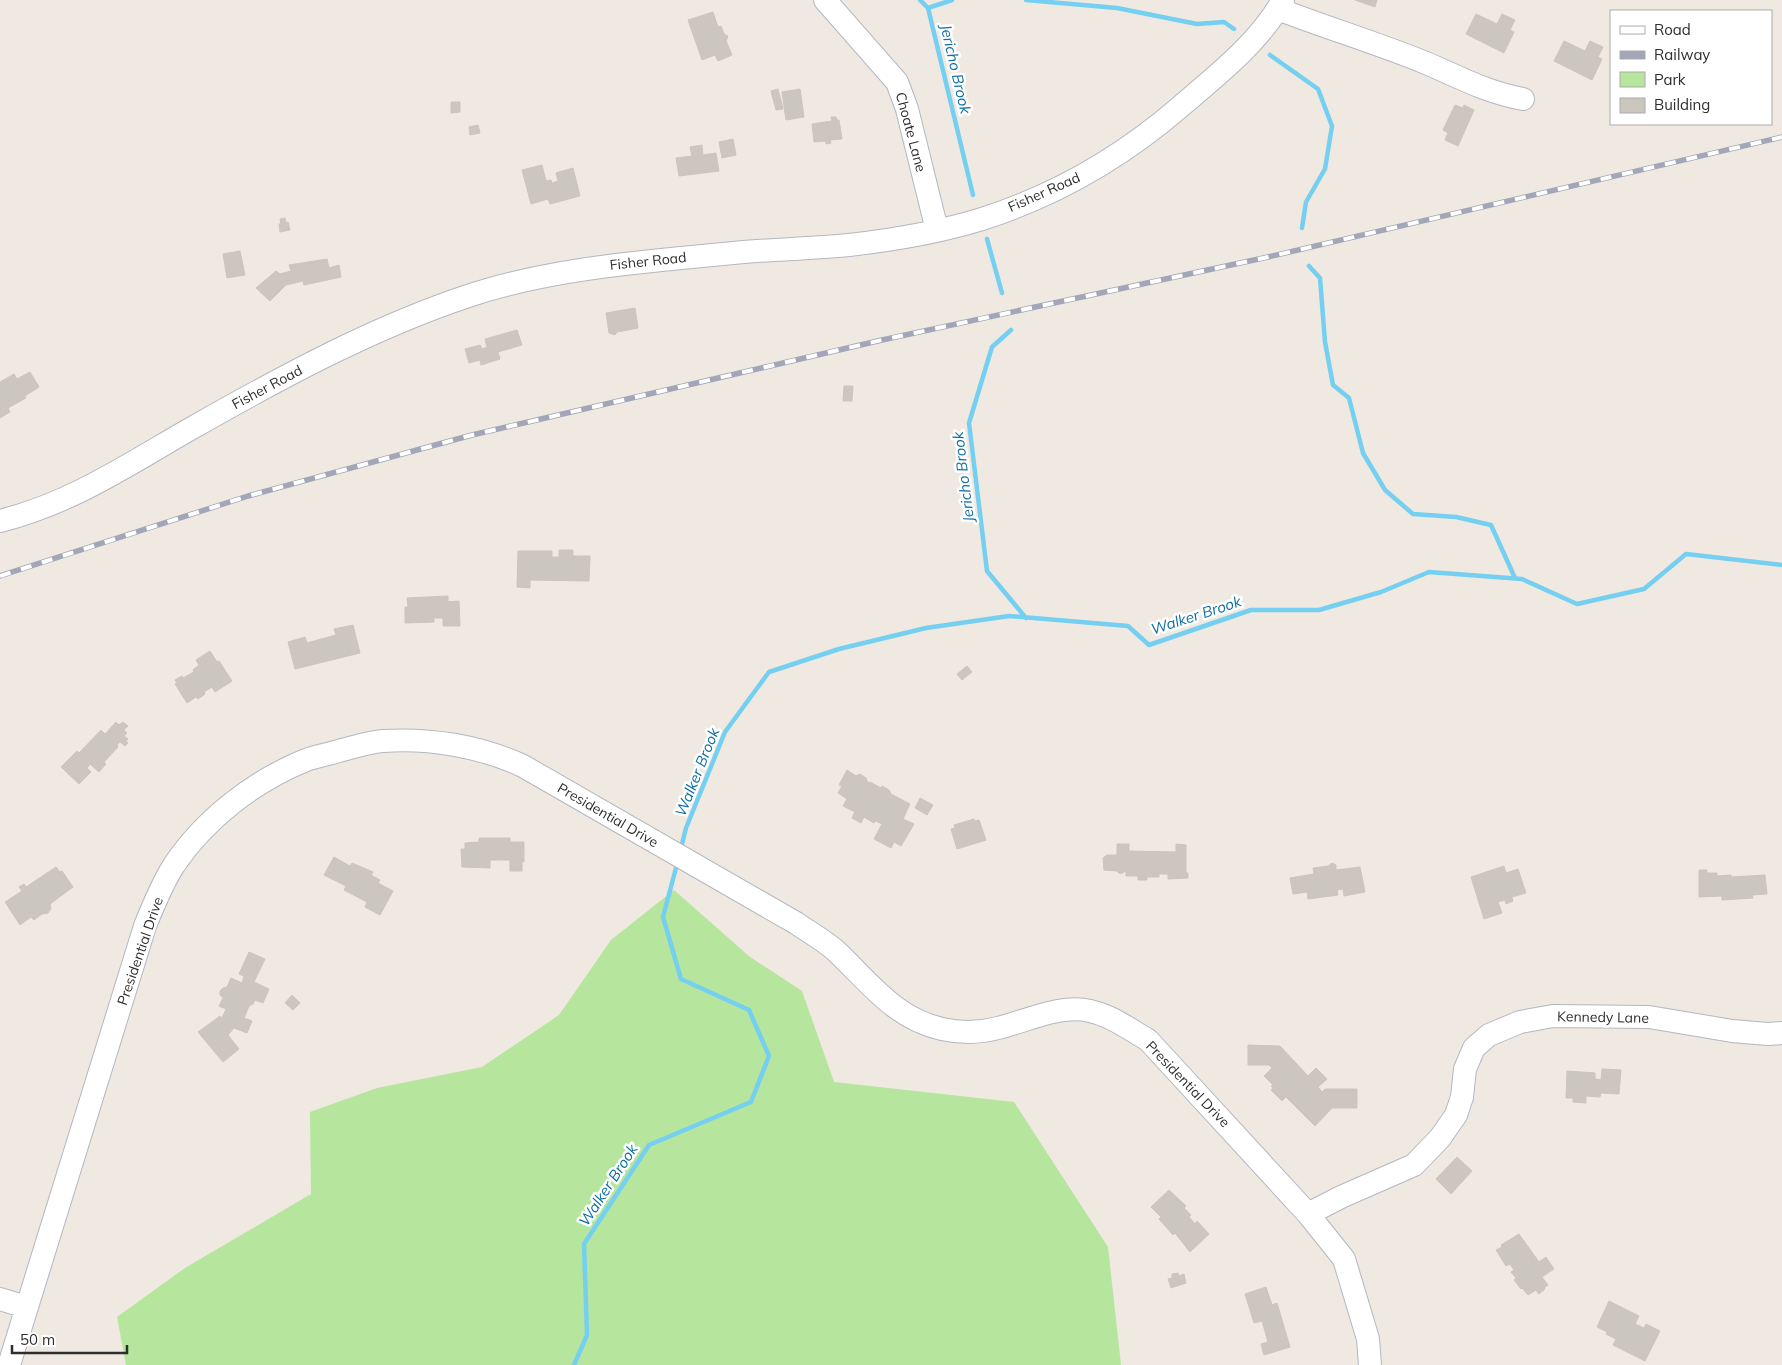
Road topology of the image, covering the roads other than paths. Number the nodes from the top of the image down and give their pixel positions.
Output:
1 (825, 0) edge
2 (1280, 5) edge
3 (1523, 99) dead end
4 (936, 230) junction
5 (0, 521) edge
6 (1782, 1033) edge
7 (1308, 1214) junction
8 (0, 1299) edge
9 (26, 1307) junction
10 (9, 1365) edge
11 (1370, 1365) edge

1 - 4 street, Choate Lane
2 - 3 street
2 - 4 street, Fisher Road
4 - 5 street, Fisher Road
6 - 7 street, Kennedy Lane
7 - 9 street, Presidential Drive
7 - 11 street, Presidential Drive
8 - 9 street
9 - 10 street, Presidential Drive

